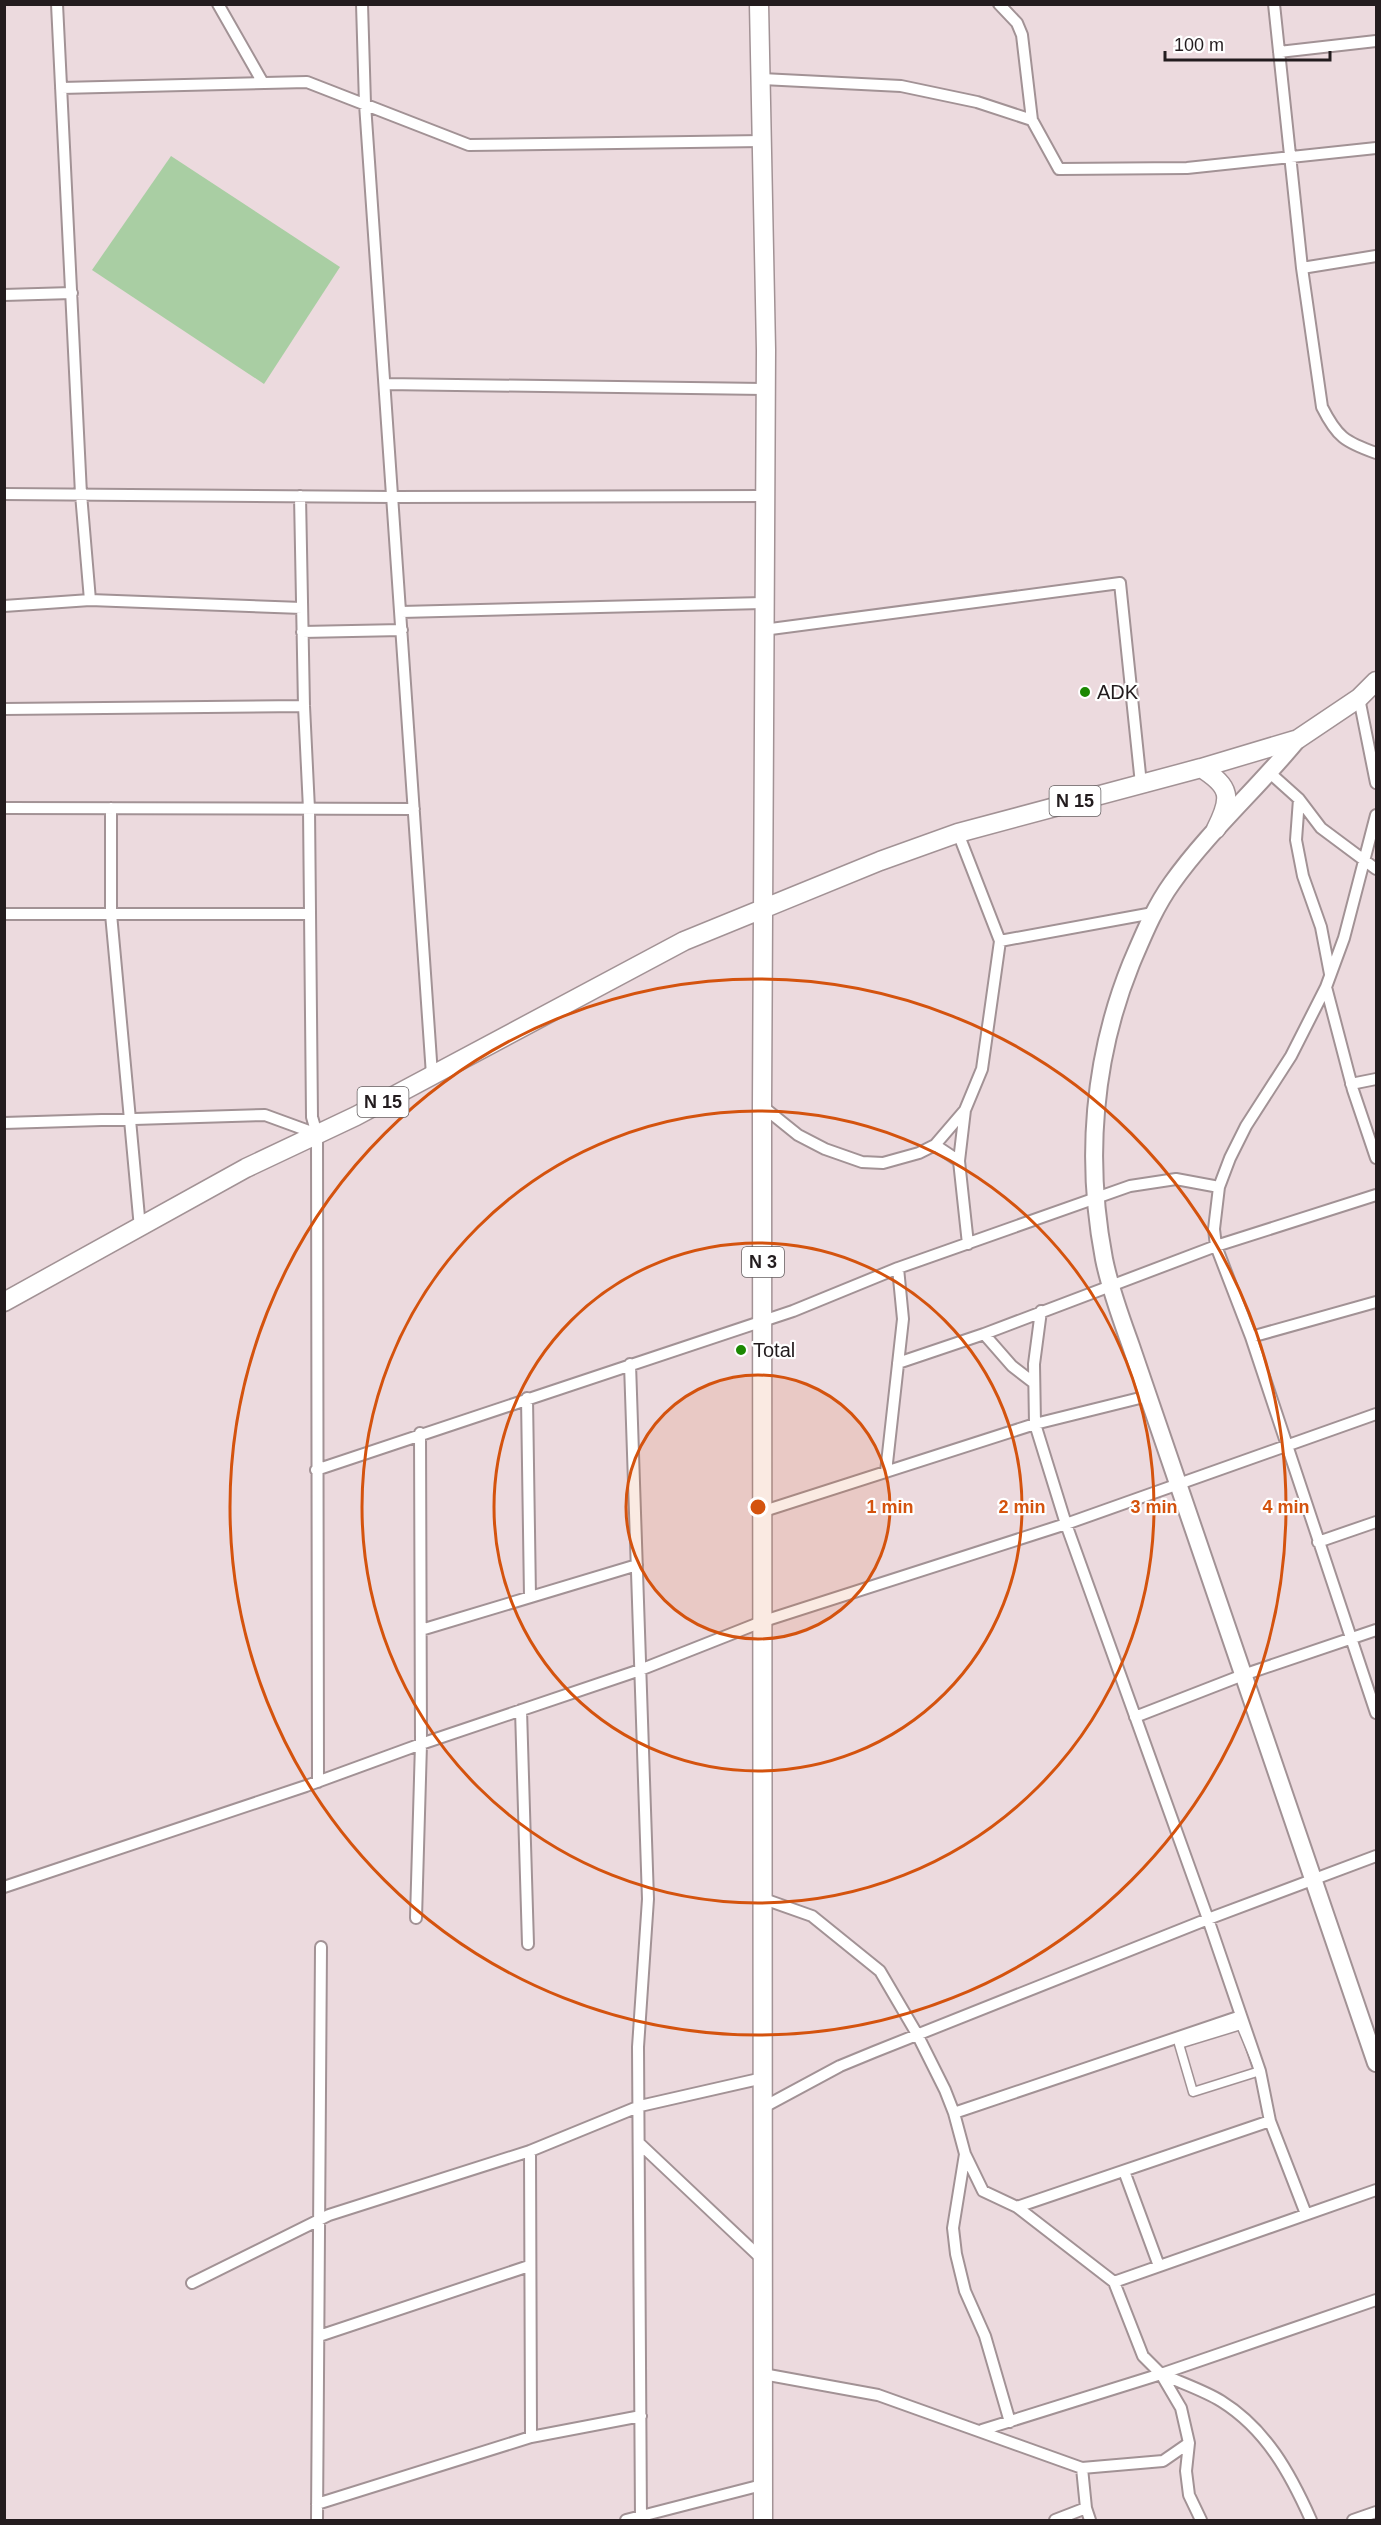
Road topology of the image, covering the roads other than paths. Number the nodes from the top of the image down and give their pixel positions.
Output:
1 (57, 4) edge
2 (218, 4) edge
3 (362, 4) edge
4 (759, 4) edge
5 (999, 4) edge
6 (1274, 4) edge
7 (1377, 41) edge
8 (1279, 52) junction
9 (762, 79) junction
10 (263, 83) junction
11 (61, 88) junction
12 (365, 104) junction
13 (1032, 120) junction
14 (763, 141) junction
15 (1377, 148) edge
16 (1291, 157) junction
17 (1377, 256) edge
18 (1302, 268) junction
19 (72, 293) junction
20 (4, 295) edge
21 (385, 384) junction
22 (766, 389) junction
23 (1377, 453) edge
24 (4, 494) edge
25 (81, 494) junction
26 (300, 496) junction
27 (765, 496) junction
28 (393, 497) junction
29 (90, 600) junction
30 (763, 603) junction
31 (4, 606) edge
32 (302, 608) junction
33 (400, 612) junction
34 (402, 630) junction
35 (763, 630) junction
36 (302, 632) junction
37 (1377, 681) edge
38 (1359, 698) junction
39 (304, 706) junction
40 (4, 709) edge
41 (1298, 739) junction
42 (1201, 768) junction
43 (1270, 773) junction
44 (1377, 783) edge
45 (1141, 784) junction
46 (1299, 799) junction
47 (4, 808) edge
48 (111, 808) junction
49 (309, 808) junction
50 (414, 809) junction
51 (1377, 815) edge
52 (1216, 829) junction
53 (958, 833) junction
54 (1364, 860) junction
55 (1377, 869) edge
56 (764, 909) junction
57 (1153, 913) junction
58 (4, 914) edge
59 (111, 914) junction
60 (310, 914) junction
61 (1000, 941) junction
62 (1330, 975) junction
63 (1326, 987) junction
64 (432, 1075) junction
65 (1377, 1078) edge
66 (1351, 1084) junction
67 (762, 1106) junction
68 (964, 1110) junction
69 (131, 1119) junction
70 (4, 1123) edge
71 (317, 1134) junction
72 (935, 1145) junction
73 (1377, 1158) edge
74 (959, 1161) junction
75 (1219, 1187) junction
76 (1377, 1195) edge
77 (1095, 1198) junction
78 (140, 1228) junction
79 (968, 1244) junction
80 (1216, 1246) junction
81 (898, 1268) junction
82 (1111, 1285) junction
83 (4, 1302) edge
84 (1377, 1302) edge
85 (1041, 1311) junction
86 (763, 1319) junction
87 (984, 1334) junction
88 (1251, 1337) junction
89 (898, 1363) junction
90 (630, 1364) junction
91 (1034, 1383) junction
92 (1148, 1396) junction
93 (527, 1398) junction
94 (1377, 1414) edge
95 (1035, 1424) junction
96 (420, 1433) junction
97 (1285, 1445) junction
98 (316, 1470) junction
99 (886, 1472) junction
100 (1179, 1485) junction
101 (764, 1512) junction
102 (1377, 1522) edge
103 (1066, 1524) junction
104 (1318, 1542) junction
105 (637, 1565) junction
106 (530, 1597) junction
107 (764, 1621) junction
108 (420, 1630) junction
109 (1377, 1630) edge
110 (1350, 1639) junction
111 (640, 1670) junction
112 (1243, 1675) junction
113 (521, 1710) junction
114 (1377, 1713) edge
115 (1135, 1717) junction
116 (421, 1744) junction
117 (318, 1782) junction
118 (1377, 1856) edge
119 (1312, 1879) junction
120 (4, 1887) edge
121 (764, 1899) junction
122 (416, 1918) dead end
123 (1208, 1918) junction
124 (528, 1944) dead end
125 (321, 1947) dead end
126 (1241, 2016) junction
127 (917, 2034) junction
128 (1377, 2063) edge
129 (1260, 2071) junction
130 (763, 2078) junction
131 (640, 2106) junction
132 (762, 2108) junction
133 (954, 2113) junction
134 (1270, 2121) junction
135 (640, 2144) junction
136 (530, 2151) junction
137 (965, 2154) junction
138 (1124, 2171) junction
139 (1377, 2190) edge
140 (1017, 2207) junction
141 (1306, 2214) junction
142 (320, 2219) junction
143 (764, 2260) junction
144 (529, 2266) junction
145 (1159, 2266) junction
146 (1114, 2282) junction
147 (192, 2283) dead end
148 (1377, 2300) edge
149 (319, 2336) junction
150 (763, 2374) junction
151 (1161, 2374) junction
152 (641, 2416) junction
153 (1010, 2421) junction
154 (982, 2430) junction
155 (531, 2437) junction
156 (1188, 2443) junction
157 (1082, 2468) junction
158 (762, 2485) junction
159 (317, 2504) junction
160 (1086, 2508) junction
161 (1377, 2512) edge
162 (641, 2518) edge
163 (317, 2520) edge
164 (626, 2520) edge
165 (763, 2520) edge
166 (1054, 2520) edge
167 (1090, 2520) edge
168 (1201, 2520) edge
169 (1311, 2520) edge
170 (1353, 2520) edge

1 - 11 street
2 - 10 street
3 - 12 street
4 - 9 main road, N 3
5 - 13 street
6 - 8 street
7 - 8 street
8 - 16 street
9 - 13 street
9 - 14 main road, N 3
10 - 11 street
10 - 12 street
11 - 19 street
12 - 14 street
12 - 21 street
13 - 16 street
14 - 22 main road, N 3
15 - 16 street
16 - 18 street
17 - 18 street
18 - 23 street
19 - 20 street
19 - 25 street
21 - 22 street
21 - 28 street
22 - 27 main road, N 3
24 - 25 street
25 - 26 street
25 - 29 street
26 - 28 street
26 - 32 street
27 - 28 street
27 - 30 main road, N 3
28 - 33 street
29 - 31 street
29 - 32 street
30 - 33 street
30 - 35 main road, N 3
32 - 36 street
33 - 34 street
34 - 36 street
34 - 50 street
35 - 45 street
35 - 56 main road, N 3
36 - 39 street
37 - 38 main road, N 15
38 - 41 main road, N 15
38 - 44 street
39 - 40 street
39 - 49 street
41 - 42 main road, N 15
41 - 43 main road
42 - 45 main road, N 15
42 - 52 main road
43 - 46 street
43 - 52 main road
45 - 53 main road, N 15
46 - 54 street
46 - 62 street
47 - 48 street
48 - 49 street
48 - 59 street
49 - 50 street
49 - 60 street
50 - 64 street
51 - 54 street
52 - 57 main road
53 - 56 main road, N 15
53 - 61 street
54 - 55 street
54 - 62 street
56 - 64 main road, N 15
56 - 67 main road, N 3
57 - 61 street
57 - 77 main road
58 - 59 street
59 - 60 street
59 - 69 street
60 - 71 street
61 - 68 street
62 - 63 street
63 - 66 street
63 - 75 street
64 - 71 main road, N 15
65 - 66 street
66 - 73 street
67 - 72 street
67 - 86 main road, N 3
68 - 72 street
68 - 74 street
69 - 70 street
69 - 71 street
69 - 78 street
71 - 78 main road, N 15
71 - 98 street
72 - 74 street
74 - 79 street
75 - 77 street
75 - 80 street
76 - 80 street
77 - 79 street
77 - 82 main road
78 - 83 main road, N 15
79 - 81 street
80 - 82 street
80 - 88 street
81 - 86 street
81 - 89 street
82 - 85 street
82 - 92 main road
84 - 88 street
85 - 87 street
85 - 91 street
86 - 90 street
86 - 101 main road, N 3
87 - 89 street
87 - 91 street
88 - 97 street
89 - 99 street
90 - 93 street
90 - 105 street
91 - 95 street
92 - 95 street
92 - 100 main road
93 - 96 street
93 - 106 street
94 - 97 street
95 - 99 street
95 - 103 street
96 - 98 street
96 - 108 street
97 - 100 street
97 - 104 street
98 - 117 street
99 - 101 street
100 - 103 street
100 - 112 main road
101 - 107 main road, N 3
102 - 104 street
103 - 107 street
103 - 115 street
104 - 110 street
105 - 106 street
105 - 111 street
106 - 108 street
107 - 111 street
107 - 121 main road, N 3
108 - 116 street
109 - 110 street
110 - 112 street
110 - 114 street
111 - 113 street
111 - 131 street
112 - 115 street
112 - 119 main road
113 - 116 street
113 - 124 street
115 - 123 street
116 - 117 street
116 - 122 street
117 - 120 street
118 - 119 street
119 - 123 street
119 - 128 main road
121 - 127 street
121 - 130 main road, N 3
123 - 126 street
123 - 127 street
125 - 142 street
126 - 129 street
126 - 133 street
127 - 132 street
127 - 133 street
129 - 129 street
129 - 134 street
130 - 131 street
130 - 132 main road, N 3
131 - 135 street
131 - 136 street
132 - 143 main road, N 3
133 - 137 street
134 - 138 street
134 - 141 street
135 - 143 street
135 - 152 street
136 - 142 street
136 - 144 street
137 - 140 street
137 - 153 street
138 - 140 street
138 - 145 street
139 - 141 street
140 - 146 street
141 - 145 street
142 - 147 street
142 - 149 street
143 - 150 main road, N 3
144 - 149 street
144 - 155 street
145 - 146 street
146 - 151 street
148 - 151 street
149 - 159 street
150 - 154 street
150 - 158 main road, N 3
151 - 153 street
151 - 156 street
151 - 169 street
152 - 155 street
152 - 162 street
153 - 154 street
154 - 157 street
155 - 159 street
156 - 157 street
156 - 168 street
157 - 160 street
158 - 162 street
158 - 165 main road, N 3
159 - 163 street
160 - 166 street
160 - 167 street
161 - 170 street
162 - 164 street

